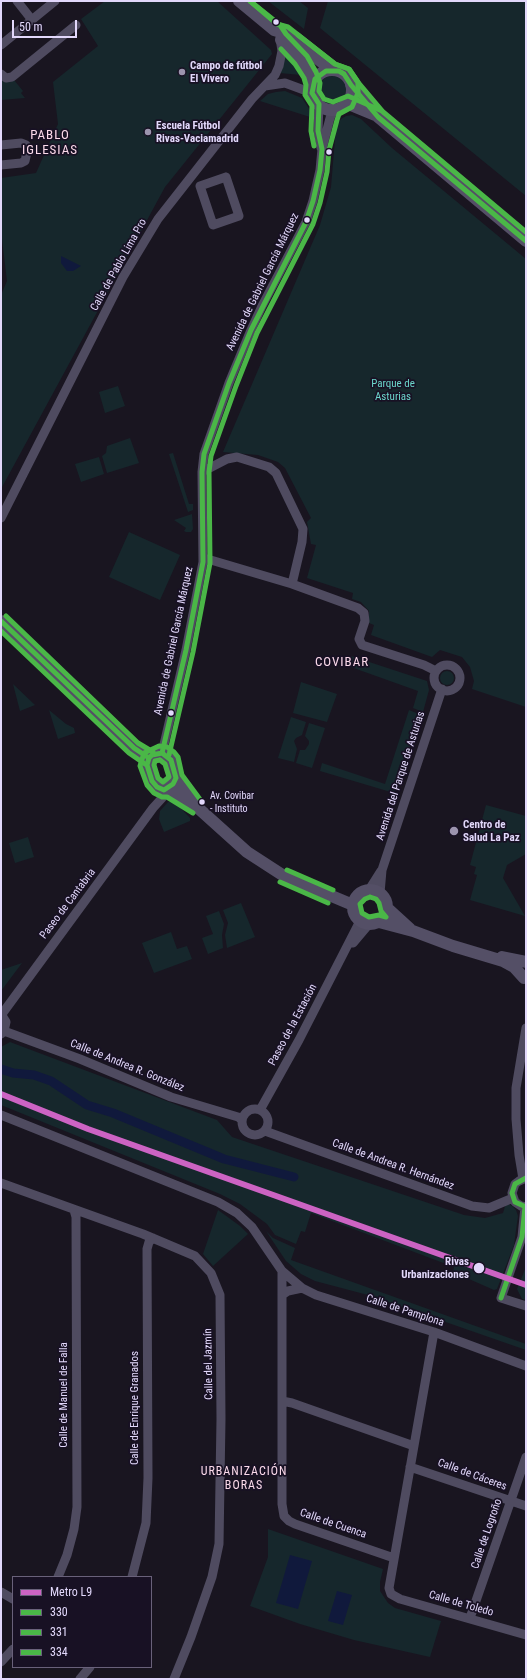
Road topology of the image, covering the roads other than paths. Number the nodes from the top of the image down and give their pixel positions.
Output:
1 (17, 1) edge
2 (55, 1) edge
3 (239, 1) edge
4 (32, 20) junction
5 (76, 25) dead end
6 (278, 34) junction
7 (1, 45) edge
8 (332, 70) junction
9 (1, 74) edge
10 (351, 85) junction
11 (265, 86) junction
12 (313, 89) junction
13 (346, 103) junction
14 (319, 104) junction
15 (334, 109) junction
16 (378, 116) junction
17 (1, 145) edge
18 (322, 149) junction
19 (1, 165) edge
20 (239, 216) joint
21 (526, 241) edge
22 (202, 472) junction
23 (1, 518) edge
24 (204, 558) junction
25 (292, 584) junction
26 (1, 621) edge
27 (436, 671) junction
28 (442, 689) junction
29 (162, 753) junction
30 (149, 758) junction
31 (176, 778) junction
32 (163, 789) junction
33 (197, 808) junction
34 (374, 892) junction
35 (354, 902) junction
36 (387, 908) junction
37 (369, 923) junction
38 (413, 931) junction
39 (491, 957) junction
40 (526, 962) edge
41 (525, 977) edge
42 (1, 1014) edge
43 (526, 1028) edge
44 (3, 1033) edge
45 (260, 1110) junction
46 (1, 1115) edge
47 (242, 1120) junction
48 (265, 1131) junction
49 (524, 1179) edge
50 (1, 1183) edge
51 (513, 1198) junction
52 (526, 1207) edge
53 (74, 1210) junction
54 (153, 1238) junction
55 (282, 1271) junction
56 (302, 1288) junction
57 (282, 1295) junction
58 (526, 1306) edge
59 (434, 1332) junction
60 (526, 1366) edge
61 (282, 1401) junction
62 (414, 1446) junction
63 (526, 1457) edge
64 (410, 1467) junction
65 (511, 1501) junction
66 (526, 1506) edge
67 (394, 1558) junction
68 (58, 1576) edge
69 (132, 1576) edge
70 (1, 1592) edge
71 (12, 1598) edge
72 (470, 1618) junction
73 (526, 1635) edge
74 (12, 1650) edge
75 (1, 1662) edge
76 (89, 1668) edge
77 (80, 1679) edge
78 (174, 1679) edge

1 - 4 street
2 - 4 street
3 - 6 street
4 - 7 street
5 - 9 street
6 - 8 street
6 - 11 street, Calle de Pablo Lima Pro
6 - 12 street
8 - 10 street
8 - 12 street
10 - 13 street
10 - 16 street
11 - 12 street
11 - 23 street, Calle de Pablo Lima Pro
12 - 14 street
13 - 15 street
13 - 16 street
14 - 15 street
14 - 18 street, Avenida de Gabriel García Márquez
15 - 18 street, Avenida de Gabriel García Márquez
16 - 21 street
17 - 19 street
18 - 22 street, Avenida de Gabriel García Márquez
20 - 20 street
22 - 24 street, Avenida de Gabriel García Márquez
22 - 25 street
24 - 25 street
24 - 29 street, Avenida de Gabriel García Márquez
25 - 27 street
26 - 30 street
27 - 28 street
27 - 28 street
28 - 34 street, Avenida del Parque de Asturias
29 - 30 street
29 - 31 street
30 - 32 street
31 - 32 street
31 - 33 street
32 - 33 street
32 - 42 street, Paseo de Cantabria
33 - 35 street
34 - 35 street
34 - 36 street
35 - 37 street
36 - 37 street
36 - 38 street
37 - 38 street
37 - 45 street, Paseo de la Estación
38 - 39 street
39 - 40 street
39 - 41 street
42 - 44 street
43 - 49 street
44 - 47 street, Calle de Andrea R. González
45 - 47 street
45 - 48 street
46 - 55 street, Calle de Pamplona
47 - 48 street
48 - 51 street, Calle de Andrea R. Hernández
49 - 51 street
50 - 53 street, Calle del Jazmín
51 - 52 street
52 - 58 street
53 - 54 street, Calle del Jazmín
53 - 68 street, Calle de Manuel de Falla
54 - 69 street, Calle de Enrique Granados
54 - 78 street, Calle del Jazmín
55 - 56 street, Calle de Pamplona
55 - 57 street, Calle de Cuenca
56 - 57 street
56 - 59 street, Calle de Pamplona
57 - 61 street, Calle de Cuenca
59 - 60 street, Calle de Pamplona
59 - 62 street
61 - 62 street
61 - 67 street, Calle de Cuenca
62 - 64 street
63 - 65 street, Calle de Logroño
64 - 65 street, Calle de Cáceres
64 - 67 street
65 - 66 street, Calle de Cáceres
65 - 72 street, Calle de Logroño
67 - 72 street, Calle de Toledo
70 - 71 street
72 - 73 street, Calle de Toledo
74 - 75 street
76 - 77 street

